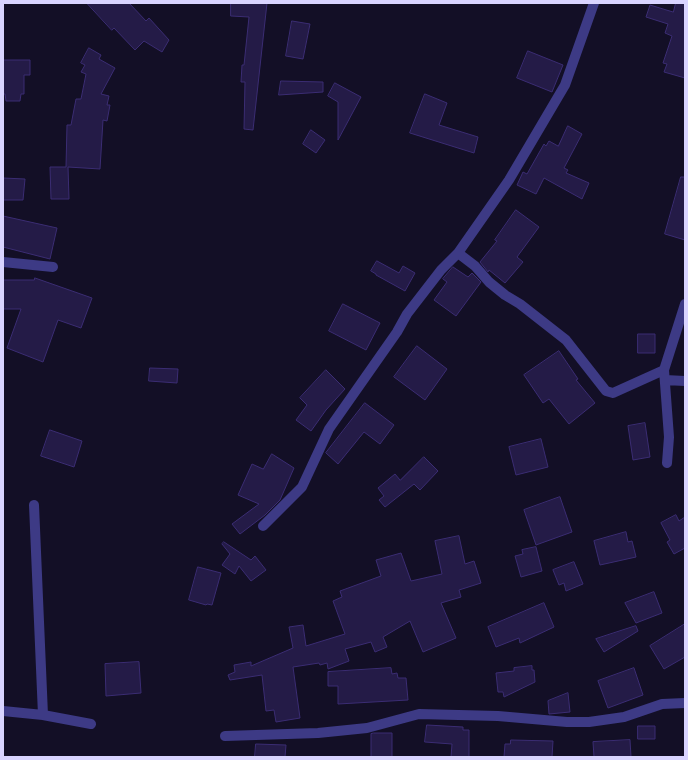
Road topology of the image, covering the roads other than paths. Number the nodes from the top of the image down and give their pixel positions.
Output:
1 (594, 3) edge
2 (458, 253) junction
3 (3, 262) edge
4 (54, 267) dead end
5 (685, 304) edge
6 (665, 375) junction
7 (685, 381) edge
8 (668, 463) dead end
9 (34, 505) dead end
10 (263, 526) dead end
11 (685, 703) edge
12 (3, 711) edge
13 (43, 715) junction
14 (92, 724) dead end
15 (225, 736) dead end

1 - 2 street
2 - 6 street
2 - 10 street
3 - 4 street
5 - 6 street
6 - 7 street
6 - 8 street
9 - 13 street
11 - 15 street
12 - 13 street
13 - 14 street

